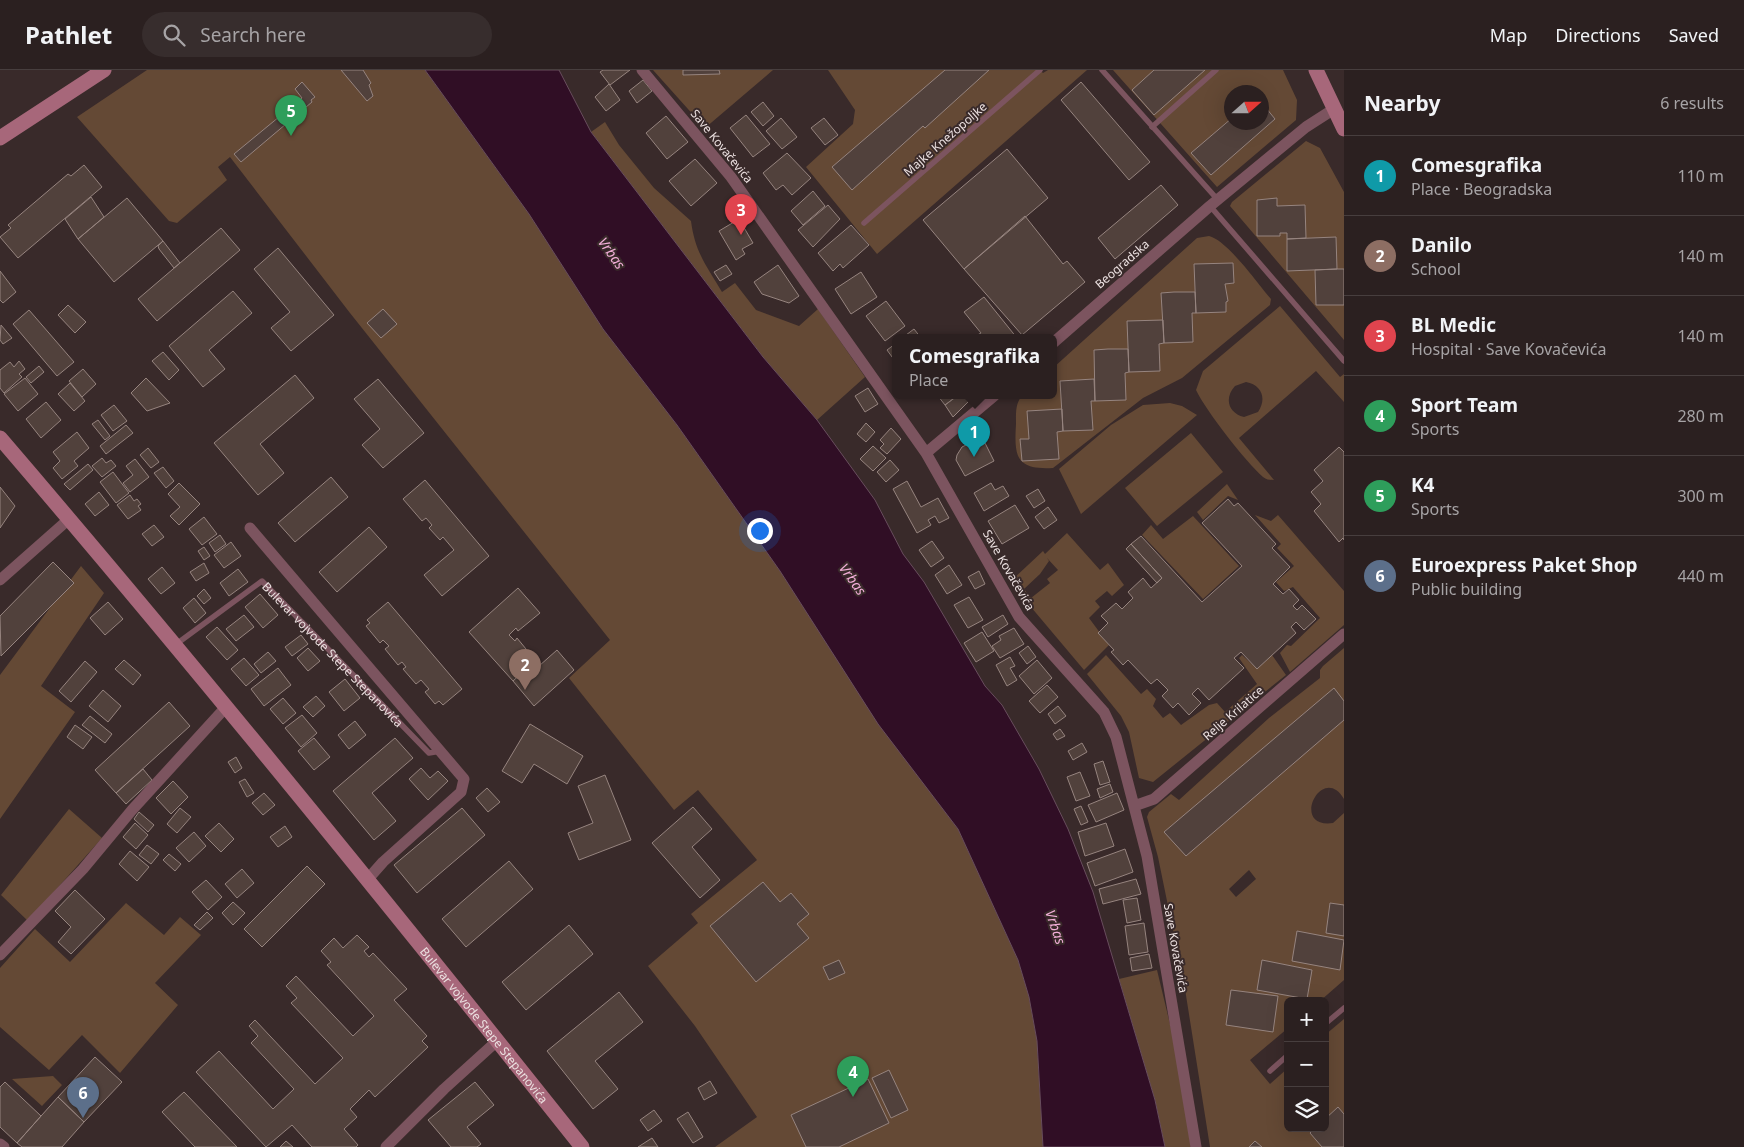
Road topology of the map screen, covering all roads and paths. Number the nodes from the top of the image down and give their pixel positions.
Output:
1 (104, 70) edge
2 (642, 70) edge
3 (1040, 70) edge
4 (1102, 70) edge
5 (1216, 70) edge
6 (1316, 70) edge
7 (1334, 109) junction
8 (1152, 127) junction
9 (1344, 129) edge
10 (0, 138) edge
11 (1214, 203) junction
12 (864, 223) dead end
13 (1057, 340) edge
14 (1344, 361) edge
15 (990, 399) edge
16 (0, 438) edge
17 (926, 453) junction
18 (69, 519) junction
19 (250, 528) dead end
20 (0, 580) edge
21 (1344, 634) edge
22 (175, 645) junction
23 (226, 707) junction
24 (442, 750) junction
25 (1134, 806) junction
26 (368, 879) junction
27 (0, 955) edge
28 (1344, 1008) edge
29 (1329, 1021) edge
30 (497, 1042) junction
31 (1284, 1059) edge
32 (1270, 1070) dead end
33 (0, 1144) edge
34 (4, 1147) edge
35 (386, 1147) edge
36 (582, 1147) edge
37 (1196, 1147) edge

1 - 10 street
2 - 17 street, Save Kovačevića
3 - 12 lane, Majke Knežopoljke
4 - 8 lane
5 - 8 lane
6 - 7 street
7 - 9 street
7 - 11 street, Beogradska
8 - 11 lane
11 - 13 street, Beogradska
11 - 14 lane
15 - 17 street
16 - 18 street, Bulevar vojvode Stepe Stepanovića
17 - 25 street, Save Kovačevića
18 - 20 street
18 - 22 street, Bulevar vojvode Stepe Stepanovića
19 - 24 street, Bulevar vojvode Stepe Stepanovića
21 - 25 street, Relje Krilatice
22 - 23 street, Bulevar vojvode Stepe Stepanovića
22 - 24 lane, Bulevar vojvode Stepe Stepanovića
23 - 26 street, Bulevar vojvode Stepe Stepanovića
23 - 27 street
24 - 26 street, Bulevar vojvode Stepe Stepanovića
25 - 37 street, Save Kovačevića
26 - 30 street, Bulevar vojvode Stepe Stepanovića
28 - 29 lane
30 - 35 street
30 - 36 street, Bulevar vojvode Stepe Stepanovića
31 - 32 lane
33 - 34 street

